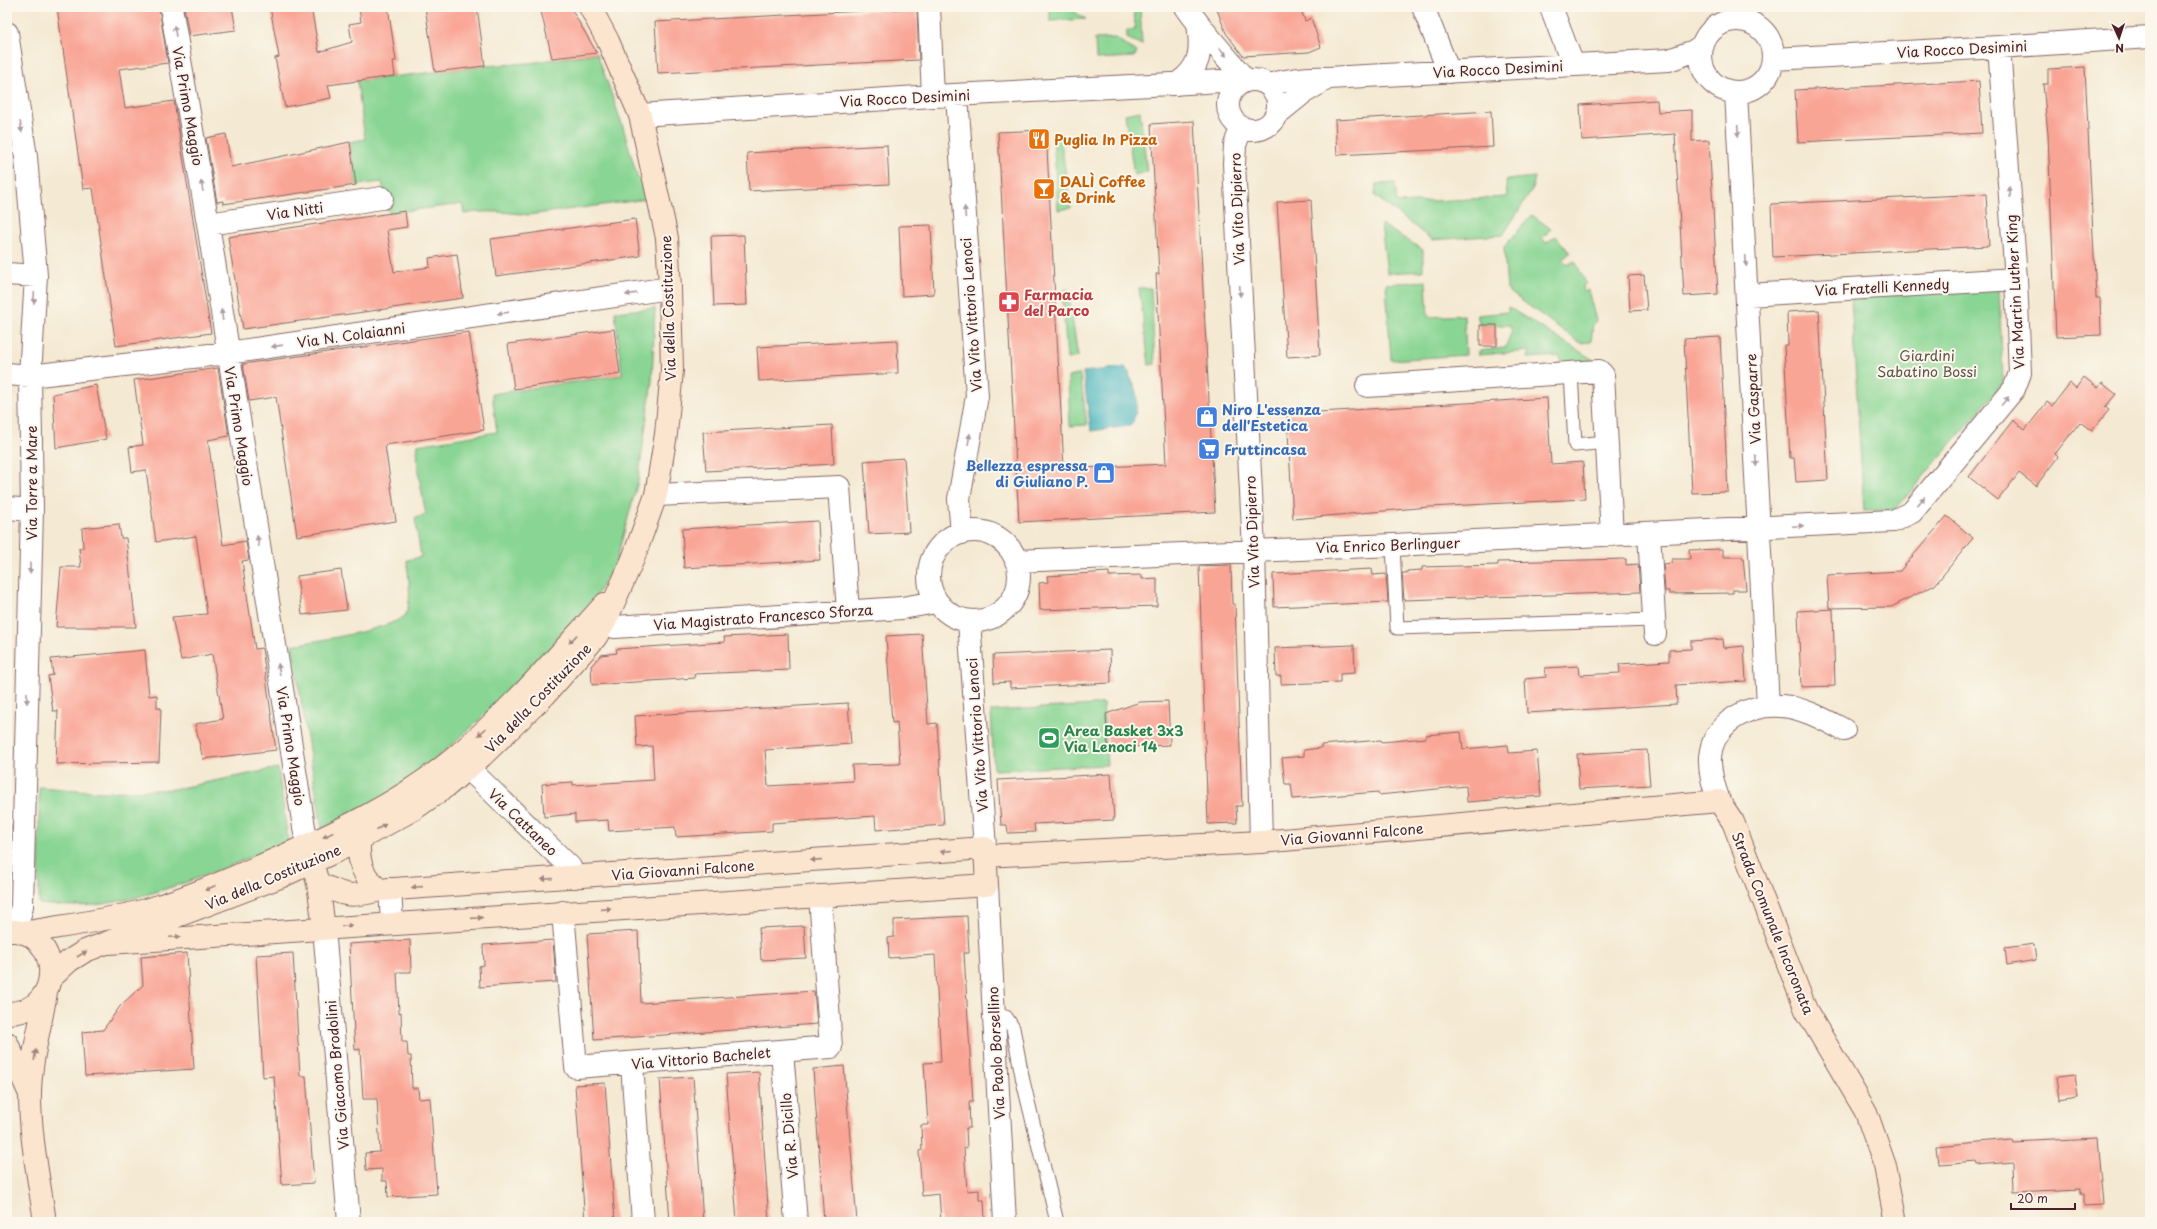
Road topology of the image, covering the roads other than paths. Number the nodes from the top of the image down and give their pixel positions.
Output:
1 (172, 7) edge
2 (590, 7) edge
3 (929, 7) edge
4 (1423, 7) edge
5 (1551, 7) edge
6 (1734, 14) edge
7 (1192, 16) edge
8 (7, 33) edge
9 (2150, 37) edge
10 (1703, 45) junction
11 (1999, 47) junction
12 (1773, 59) junction
13 (1669, 60) junction
14 (1573, 65) junction
15 (1450, 72) junction
16 (1707, 76) junction
17 (1328, 78) junction
18 (1242, 83) junction
19 (1174, 84) junction
20 (1269, 85) junction
21 (1736, 92) junction
22 (957, 95) junction
23 (933, 96) junction
24 (1228, 107) junction
25 (1277, 114) junction
26 (640, 115) junction
27 (1241, 128) junction
28 (382, 198) dead end
29 (208, 224) junction
30 (7, 274) edge
31 (36, 276) junction
32 (2016, 279) junction
33 (670, 288) junction
34 (1748, 295) junction
35 (227, 353) junction
36 (1571, 373) junction
37 (7, 374) edge
38 (30, 376) junction
39 (1367, 386) dead end
40 (1607, 442) junction
41 (656, 495) junction
42 (7, 508) edge
43 (32, 510) junction
44 (1759, 528) junction
45 (962, 533) junction
46 (1649, 533) junction
47 (1612, 535) junction
48 (1393, 545) junction
49 (1254, 550) junction
50 (1016, 561) junction
51 (936, 602) junction
52 (848, 611) junction
53 (969, 621) junction
54 (596, 623) junction
55 (1654, 627) joint
56 (1768, 706) junction
57 (1844, 730) dead end
58 (468, 768) junction
59 (1719, 801) junction
60 (359, 839) junction
61 (1261, 842) junction
62 (985, 852) junction
63 (312, 864) junction
64 (574, 877) junction
65 (987, 885) junction
66 (385, 889) junction
67 (820, 896) junction
68 (563, 912) junction
69 (392, 923) junction
70 (324, 928) junction
71 (14, 932) edge
72 (108, 943) junction
73 (49, 985) junction
74 (7, 1013) edge
75 (994, 1014) junction
76 (7, 1042) edge
77 (782, 1051) junction
78 (632, 1064) junction
79 (30, 1094) junction
80 (45, 1222) edge
81 (349, 1222) edge
82 (643, 1222) edge
83 (796, 1222) edge
84 (1005, 1222) edge
85 (1057, 1222) edge
86 (1896, 1222) edge

29 -> 1 street, Via Primo Maggio
2 - 26 street, Via della Costituzione
3 - 23 street
4 - 15 street
5 - 14 street
6 - 10 street
6 - 12 street
7 -> 18 street
7 - 19 street
8 -> 31 street, Via Torre a Mare
9 - 11 street, Via Rocco Desimini
10 - 13 street, Via Rocco Desimini
10 - 16 street
11 - 12 street, Via Rocco Desimini
32 -> 11 street, Via Martin Luther King
12 - 21 street
13 - 14 street, Via Rocco Desimini
13 - 16 street, Via Rocco Desimini
14 - 15 street, Via Rocco Desimini
15 - 17 street, Via Rocco Desimini
16 - 21 street
17 - 20 street, Via Rocco Desimini
17 - 25 street, Via Rocco Desimini
18 - 19 street, Via Rocco Desimini
18 - 20 street, Via Rocco Desimini
18 - 24 street
19 - 22 street, Via Rocco Desimini
19 - 24 street, Via Rocco Desimini
20 - 25 street
21 -> 34 street, Via Gasparre
22 - 23 street, Via Rocco Desimini
45 -> 22 street, Via Vito Vittorio Lenoci
23 - 26 street, Via Rocco Desimini
24 - 27 street
25 - 27 street, Via Rocco Desimini
26 - 33 street, Via della Costituzione
27 -> 49 street, Via Vito Dipierro
28 - 29 street, Via Nitti
35 -> 29 street, Via Primo Maggio
30 - 31 street
31 -> 38 street, Via Torre a Mare
32 - 34 street, Via Fratelli Kennedy
44 -> 32 street, Via Martin Luther King
33 -> 35 street, Via N. Colaianni
33 - 41 street, Via della Costituzione
34 -> 44 street, Via Gasparre
35 - 38 street, Via N. Colaianni
63 -> 35 street, Via Primo Maggio
36 - 39 street
36 - 40 street
36 - 40 lane
37 - 38 street, Via N. Colaianni
38 - 43 street, Via Torre a Mare
40 - 47 street
41 - 52 street
41 - 54 street, Via della Costituzione
42 - 43 street
43 -> 71 street, Via Torre a Mare
44 - 46 street, Via Enrico Berlinguer
44 - 56 street, Via Gasparre
45 - 50 street
45 - 51 street
46 - 47 street, Via Enrico Berlinguer
46 - 55 street
47 - 48 street, Via Enrico Berlinguer
48 - 49 street, Via Enrico Berlinguer
48 - 55 lane
49 - 50 street, Via Enrico Berlinguer
49 - 61 street, Via Vito Dipierro
50 - 53 street
51 - 52 street, Via Magistrato Francesco Sforza
51 - 53 street
52 - 54 street, Via Magistrato Francesco Sforza
53 - 62 street, Via Vito Vittorio Lenoci
54 - 58 street, Via della Costituzione
54 -> 63 street, Via della Costituzione
56 - 57 street
56 - 59 street
60 -> 58 street, Via della Costituzione
58 - 64 street, Via Cattaneo
59 - 61 street, Via Giovanni Falcone
59 - 86 street, Strada Comunale Incoronata
60 - 63 street, Via della Costituzione
60 - 66 street
61 - 62 street, Via Giovanni Falcone
62 -> 64 street, Via Giovanni Falcone
62 - 65 street
63 - 66 street, Via Giovanni Falcone
63 - 70 street
63 -> 71 street, Via della Costituzione
63 - 72 street, Via della Costituzione
64 -> 66 street, Via Giovanni Falcone
65 - 67 street
65 - 75 street, Via Paolo Borsellino
66 - 69 street
68 -> 67 street
67 - 77 street, Via Vittorio Bachelet
69 -> 68 street
68 - 78 street, Via Vittorio Bachelet
70 -> 69 street
72 -> 70 street
70 - 81 street, Via Giacomo Brodolini
71 - 73 street
73 -> 72 street, Via della Costituzione
73 - 74 street, Via della Costituzione
79 -> 73 street
75 - 84 street, Via Paolo Borsellino
75 - 85 lane
76 - 79 street
77 - 78 street, Via Vittorio Bachelet
77 - 83 street, Via R. Dicillo
78 - 82 street
79 - 80 street

